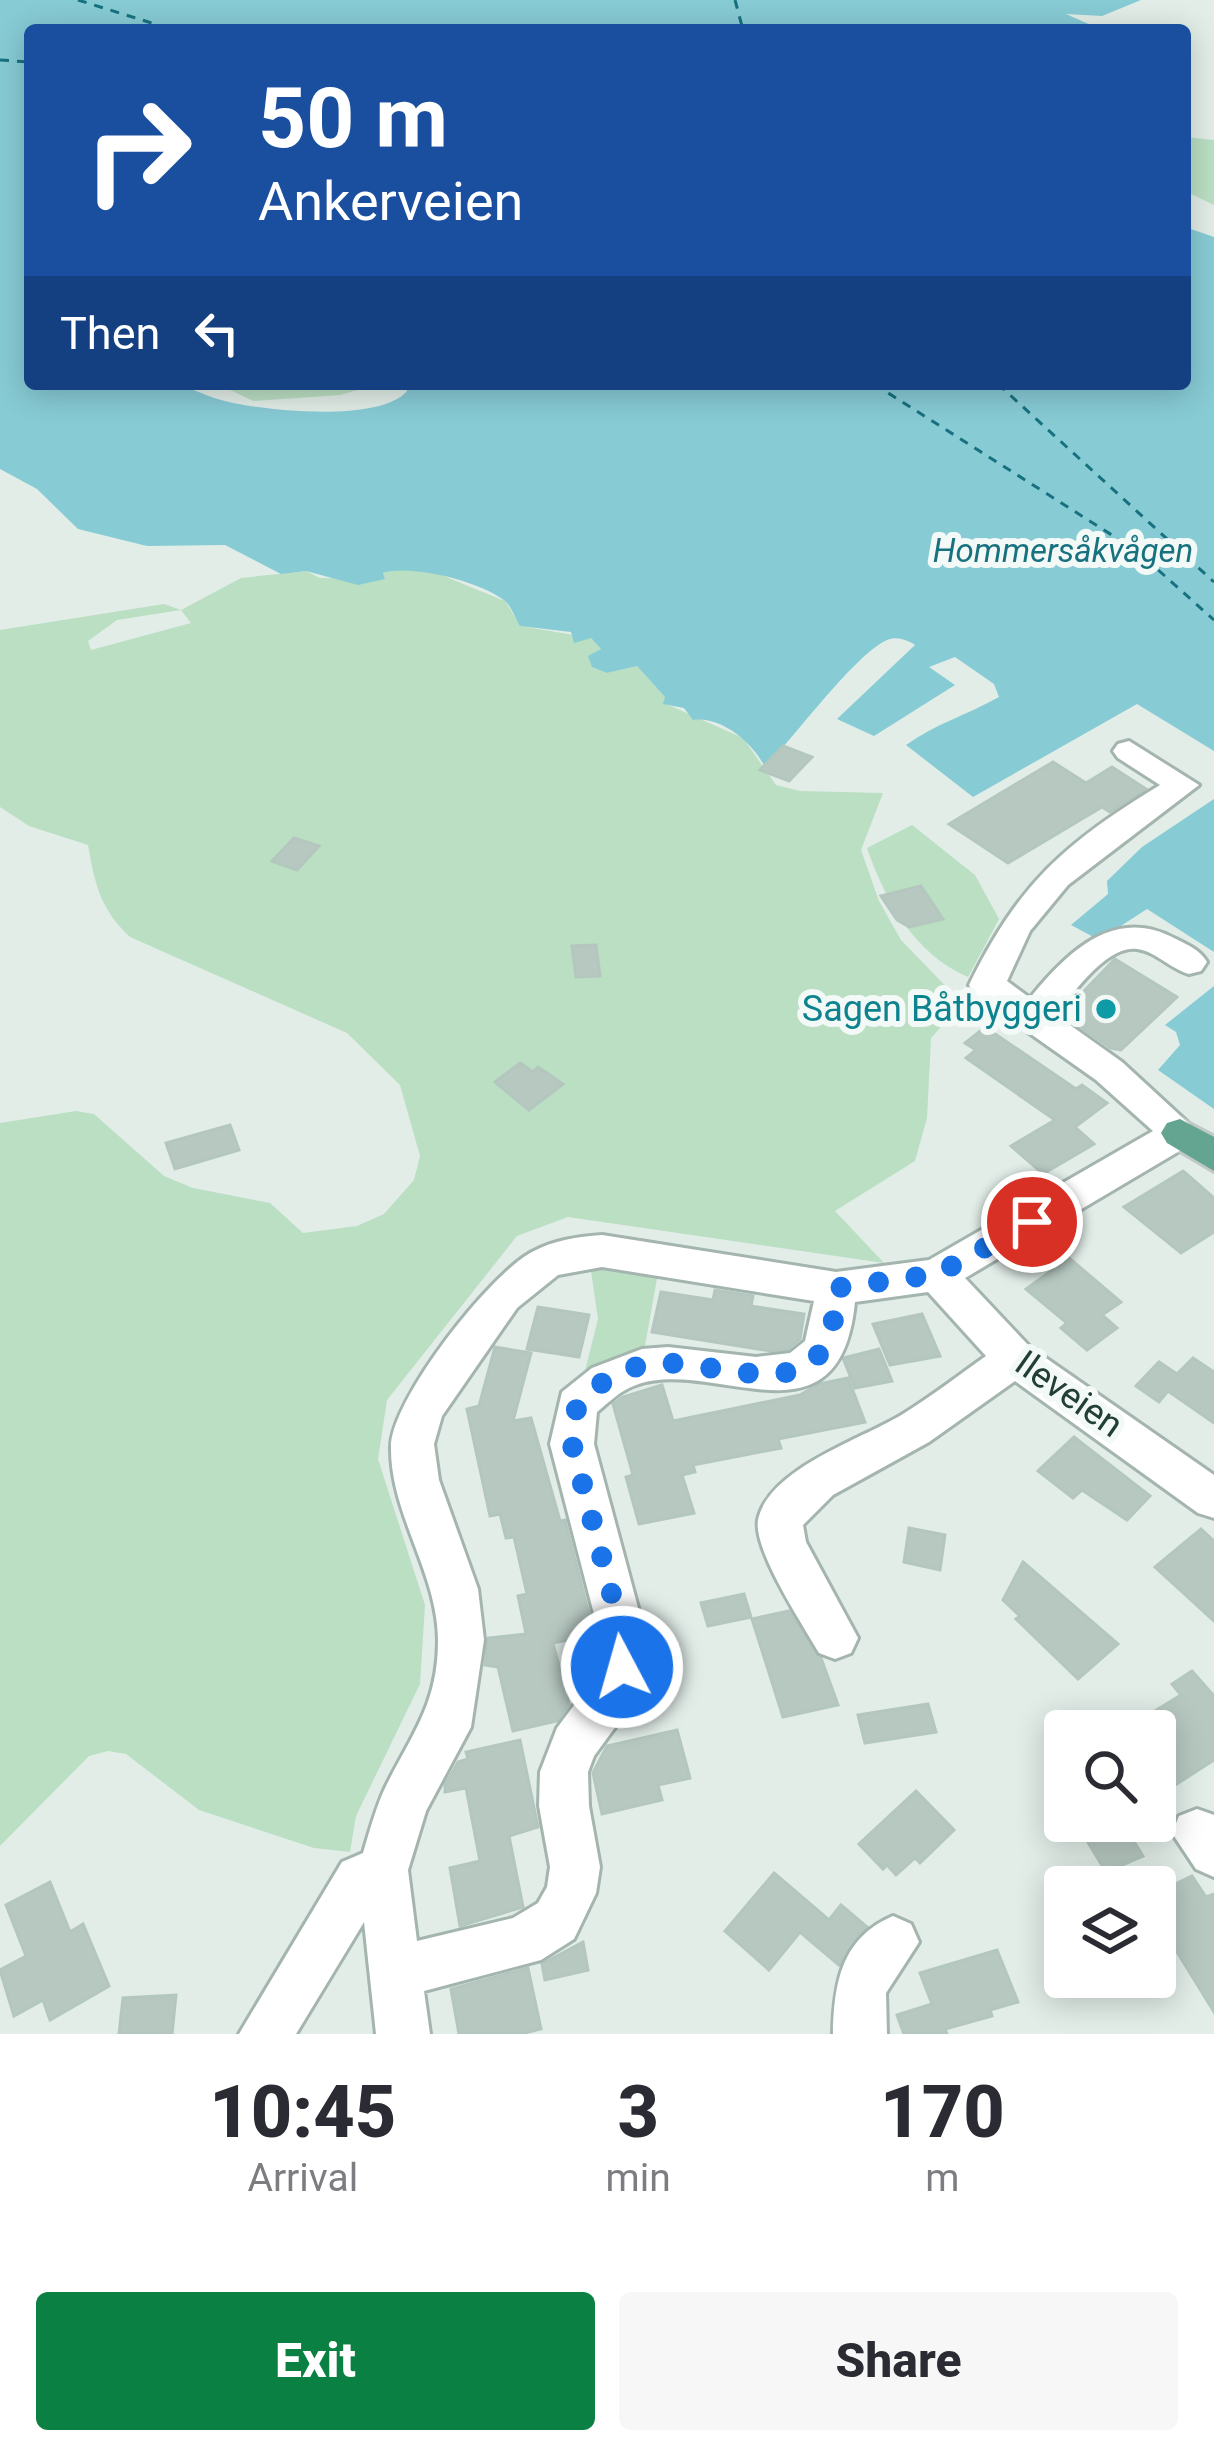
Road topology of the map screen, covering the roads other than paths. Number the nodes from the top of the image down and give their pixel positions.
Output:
1 (1129, 751) dead end
2 (1190, 962) dead end
3 (1035, 1017) junction
4 (1197, 1145) edge
5 (937, 1274) junction
6 (836, 1288) junction
7 (1015, 1359) junction
8 (1214, 1499) edge
9 (835, 1638) dead end
10 (383, 1870) junction
11 (893, 1942) dead end
12 (395, 1972) junction
13 (266, 2034) edge
14 (403, 2034) edge
15 (860, 2034) edge

1 - 3 street
2 - 3 street
3 - 4 street
4 - 5 street
5 - 6 street
5 - 7 street, Ileveien
6 - 10 street
6 - 12 street
7 - 8 street, Ileveien
7 - 9 street
10 - 12 street
10 - 13 street
11 - 15 street
12 - 14 street

